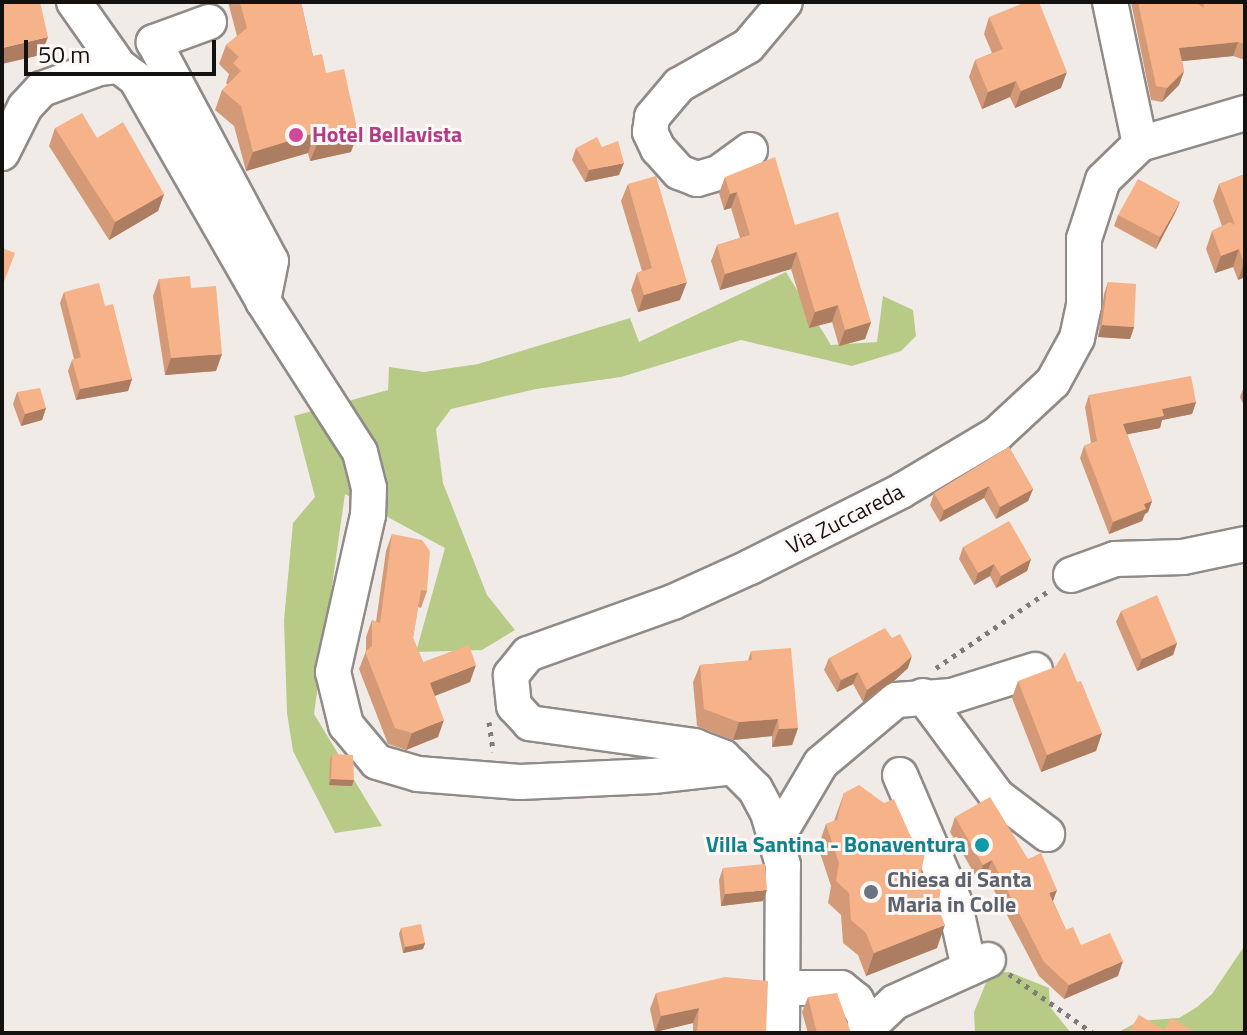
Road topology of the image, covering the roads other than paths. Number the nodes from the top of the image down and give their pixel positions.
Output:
1 (74, 2) edge
2 (785, 2) edge
3 (1110, 2) edge
4 (209, 22) dead end
5 (119, 66) junction
6 (1245, 113) edge
7 (1140, 144) junction
8 (750, 150) dead end
9 (2, 153) edge
10 (263, 301) junction
11 (1245, 544) edge
12 (1071, 575) road end
13 (1035, 670) dead end
14 (927, 697) junction
15 (729, 762) junction
16 (900, 775) dead end
17 (1047, 834) dead end
18 (776, 839) junction
19 (785, 988) junction
20 (866, 1030) edge
21 (782, 1033) edge

1 - 5 street
2 - 8 street
3 - 7 street
4 - 10 street
5 - 9 street
5 - 10 street
6 - 7 street, Via Zuccareda
7 - 15 street, Via Zuccareda
10 - 15 street
11 - 12 street
13 - 14 street
14 - 17 street
14 - 18 street
15 - 18 street
16 - 20 street
18 - 19 street
19 - 20 street
19 - 21 street

